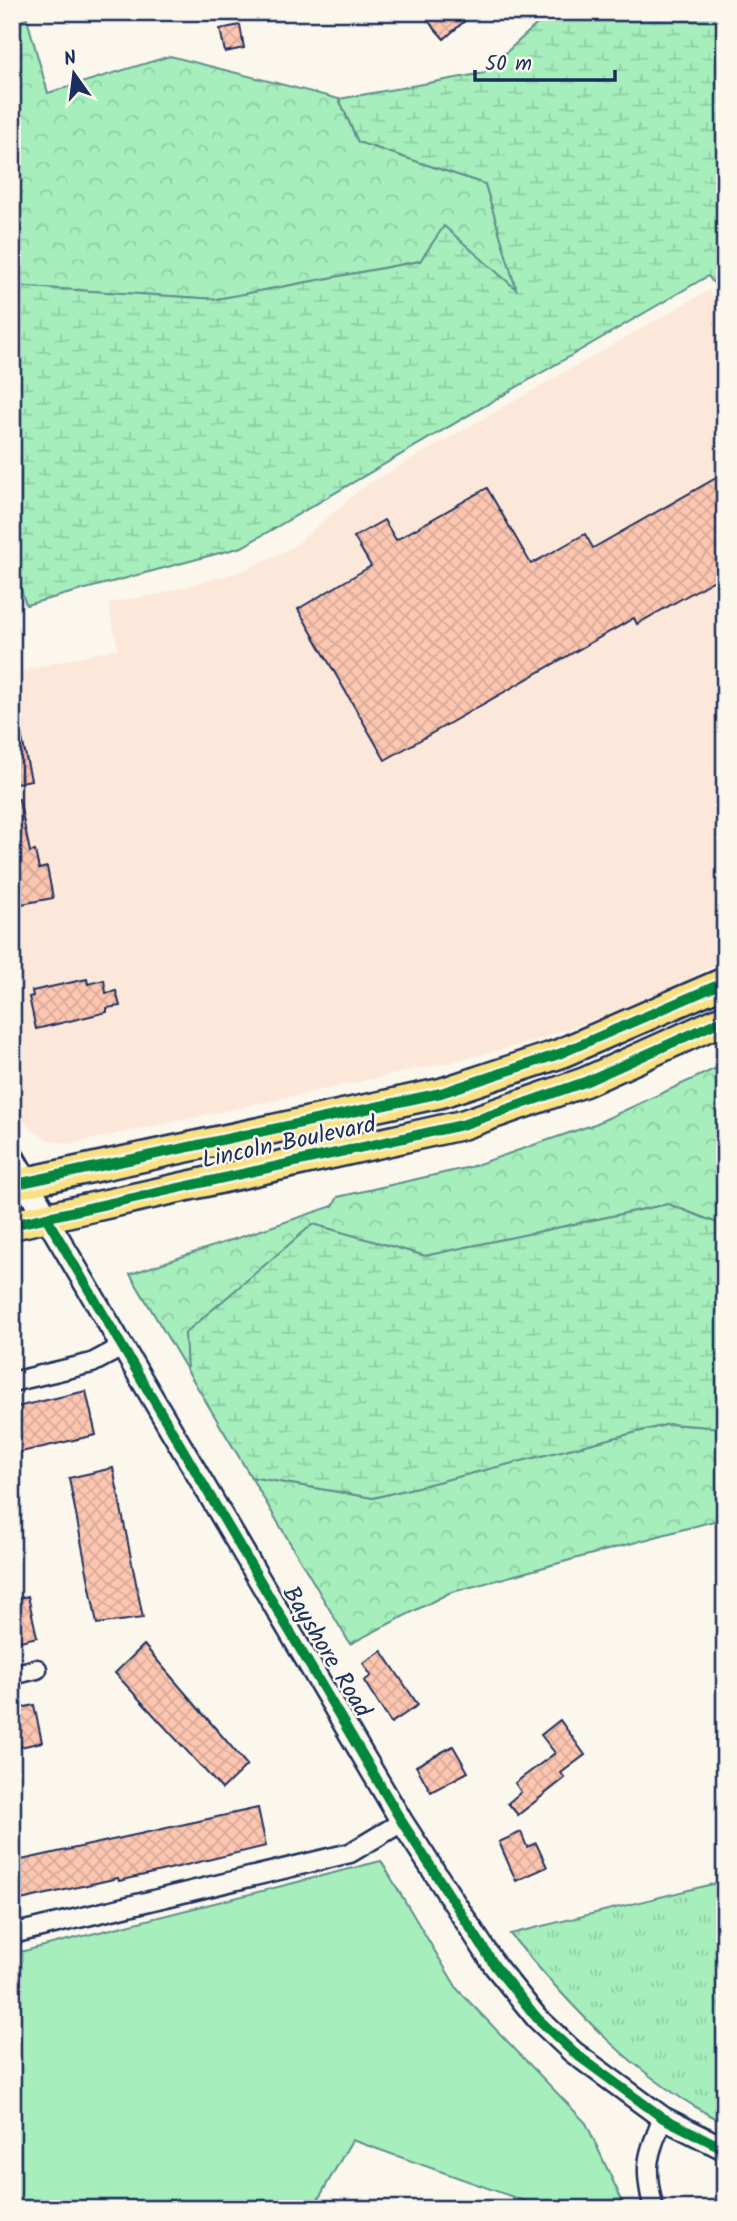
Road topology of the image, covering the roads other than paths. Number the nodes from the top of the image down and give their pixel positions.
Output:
1 (725, 982) edge
2 (725, 1019) edge
3 (17, 1175) edge
4 (47, 1217) junction
5 (12, 1225) edge
6 (122, 1347) junction
7 (12, 1382) edge
8 (37, 1669) dead end
9 (12, 1675) edge
10 (402, 1822) junction
11 (12, 1934) edge
12 (663, 2118) junction
13 (725, 2148) edge
14 (654, 2209) edge

1 - 3 highway, Lincoln Boulevard
2 - 4 highway, Lincoln Boulevard
3 - 4 main road, Bayshore Road
4 - 5 highway, Lincoln Boulevard
4 - 6 street, Bayshore Road
6 - 7 street
6 - 10 street, Bayshore Road
8 - 9 street
10 - 11 street
10 - 12 street, Bayshore Road
12 - 13 street, Bayshore Road
12 - 14 street

